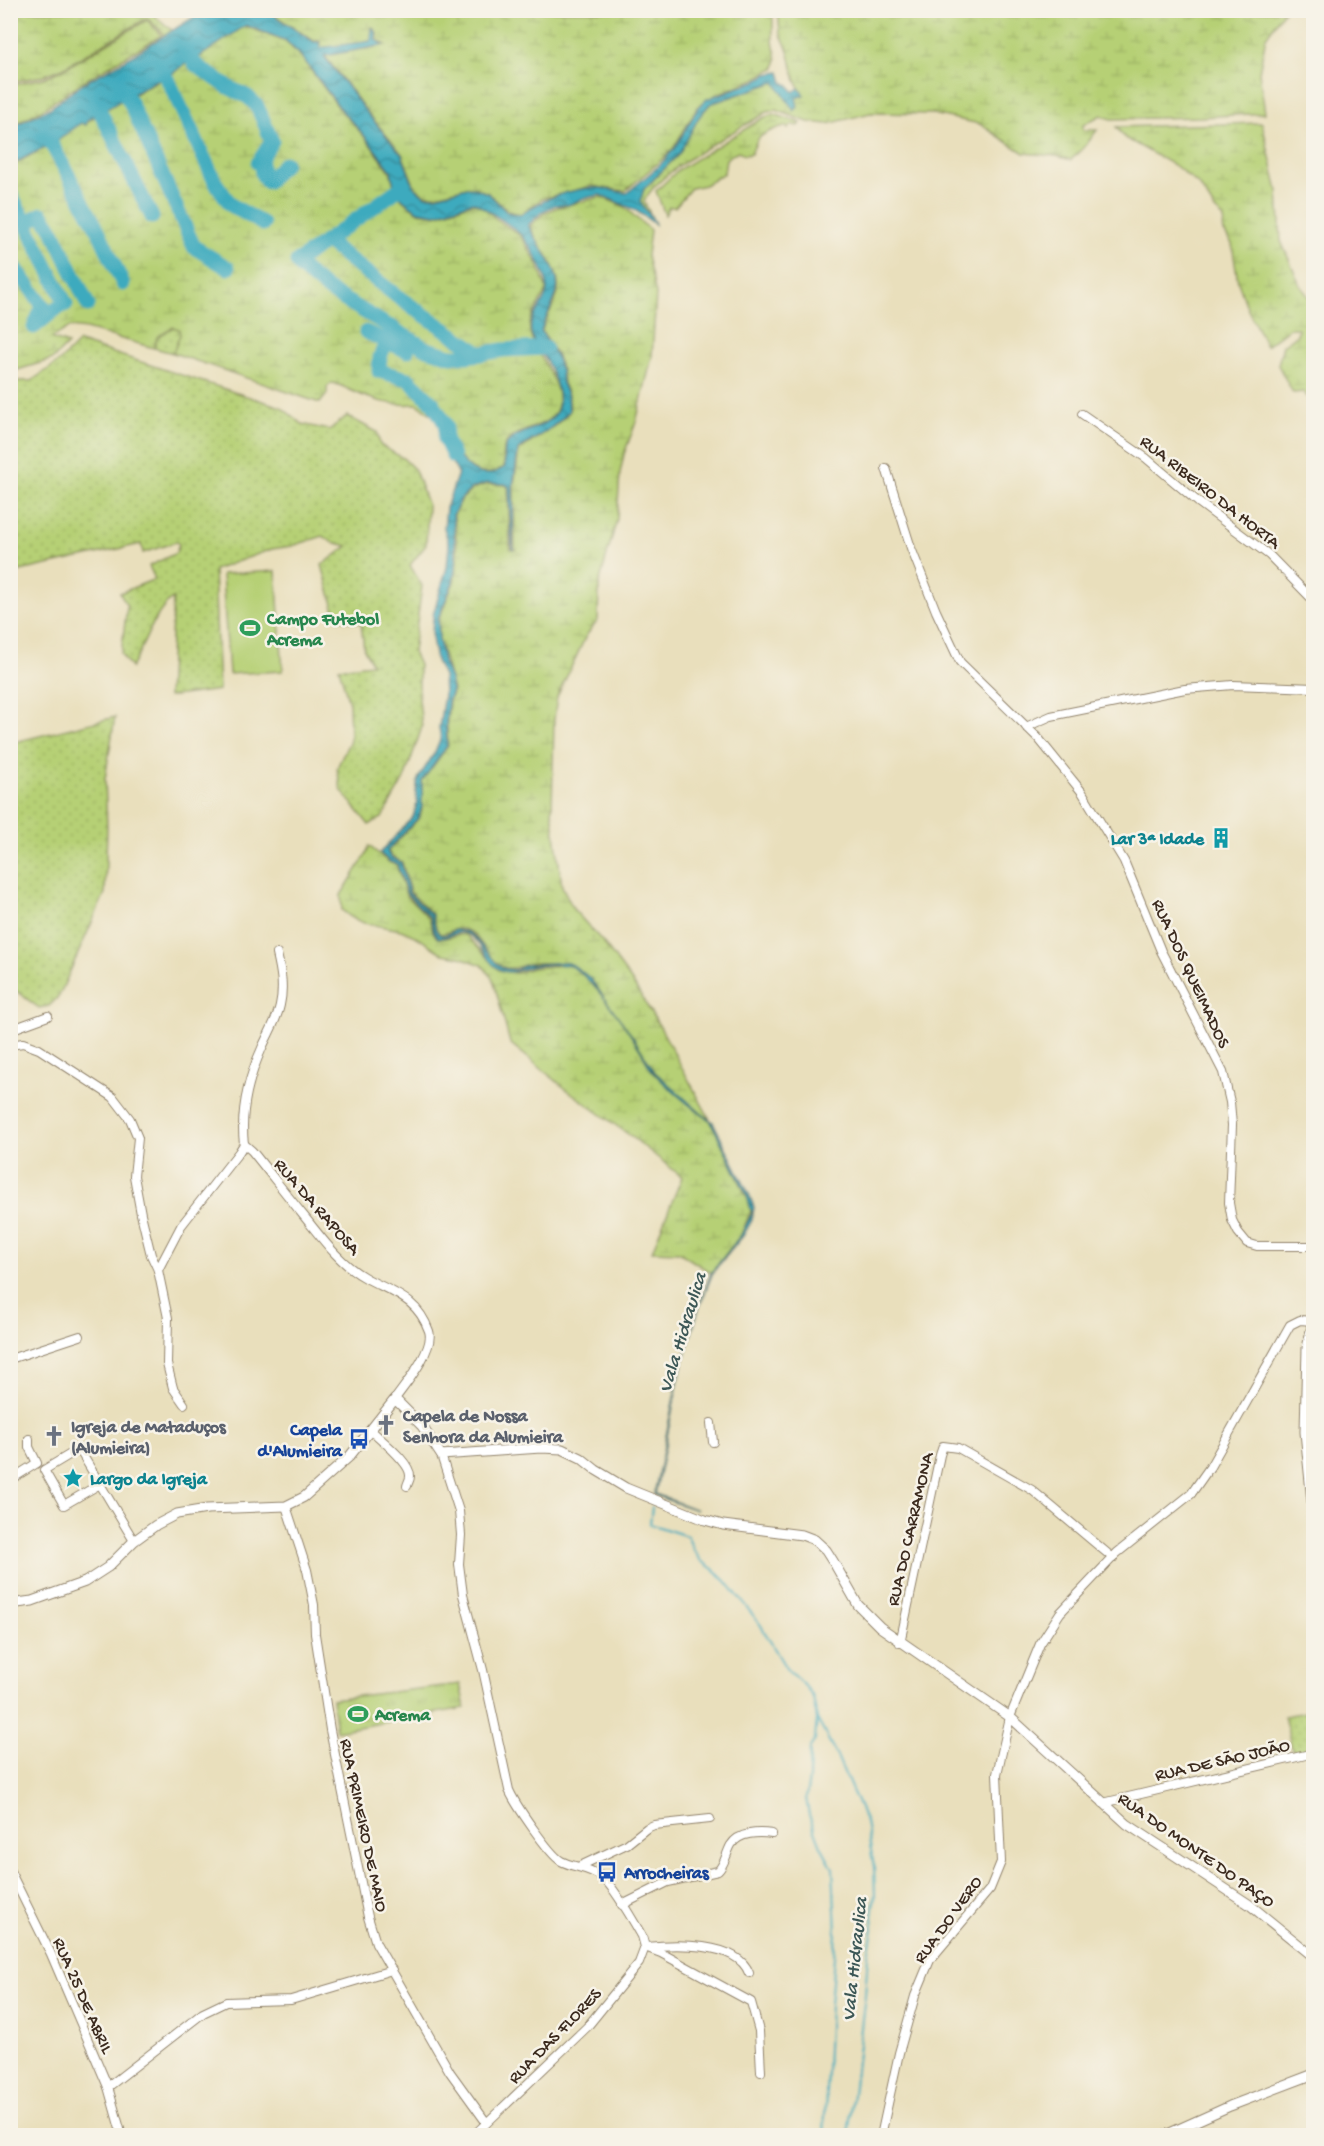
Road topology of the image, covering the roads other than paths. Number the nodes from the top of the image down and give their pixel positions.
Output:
1 (1082, 414) dead end
2 (886, 468) dead end
3 (1314, 601) edge
4 (1314, 688) edge
5 (1026, 726) junction
6 (277, 954) dead end
7 (48, 1016) dead end
8 (10, 1030) edge
9 (10, 1045) edge
10 (243, 1144) junction
11 (1314, 1246) edge
12 (158, 1270) junction
13 (1313, 1319) edge
14 (80, 1336) dead end
15 (10, 1359) edge
16 (395, 1399) junction
17 (184, 1404) dead end
18 (711, 1423) dead end
19 (370, 1430) junction
20 (29, 1439) dead end
21 (713, 1442) dead end
22 (441, 1455) junction
23 (37, 1463) junction
24 (44, 1470) junction
25 (10, 1480) edge
26 (100, 1485) junction
27 (408, 1485) dead end
28 (286, 1506) junction
29 (1314, 1522) edge
30 (134, 1541) junction
31 (1113, 1558) junction
32 (11, 1604) edge
33 (900, 1643) junction
34 (1010, 1717) junction
35 (1314, 1753) edge
36 (1103, 1803) junction
37 (710, 1818) dead end
38 (772, 1834) dead end
39 (580, 1866) junction
40 (10, 1871) edge
41 (622, 1905) junction
42 (645, 1947) junction
43 (1314, 1957) edge
44 (392, 1970) junction
45 (749, 1972) dead end
46 (761, 2072) dead end
47 (1314, 2074) edge
48 (108, 2087) junction
49 (486, 2122) junction
50 (122, 2136) edge
51 (473, 2136) edge
52 (881, 2136) edge
53 (1163, 2136) edge

1 - 3 street, RUA RIBEIRO DA HORTA
2 - 5 street, RUA DOS QUEIMADOS
4 - 5 street
5 - 11 street, RUA DOS QUEIMADOS
6 - 10 street
7 - 8 street
9 - 12 street
10 - 12 street
10 - 16 street, RUA DA RAPOSA
12 - 17 street
13 - 29 street
13 - 31 street, RUA DO VERO
14 - 15 street
16 - 19 street
16 - 22 street
18 - 21 street
19 - 27 street
19 - 28 street
20 - 23 street
22 - 33 street, RUA DO MONTE DO PAÇO
22 - 39 street
23 - 24 street
23 - 25 street
24 - 26 street
24 - 26 street
26 - 30 street
28 - 30 street
28 - 44 street, RUA PRIMEIRO DE MAIO
30 - 32 street
31 - 33 street, RUA DO CARRAMONA
31 - 34 street, RUA DO VERO
33 - 34 street, RUA DO MONTE DO PAÇO
34 - 36 street, RUA DO MONTE DO PAÇO
34 - 52 street, RUA DO VERO
35 - 36 street, RUA DE SÃO JOÃO
36 - 43 street, RUA DO MONTE DO PAÇO
37 - 39 street
38 - 41 street
39 - 41 street
40 - 48 street, RUA 25 DE ABRIL
41 - 42 street
42 - 45 street
42 - 46 street
42 - 49 street, RUA DAS FLORES
44 - 48 street
44 - 49 street, RUA PRIMEIRO DE MAIO
47 - 53 street
48 - 50 street, RUA 25 DE ABRIL
49 - 51 street, RUA DAS FLORES

